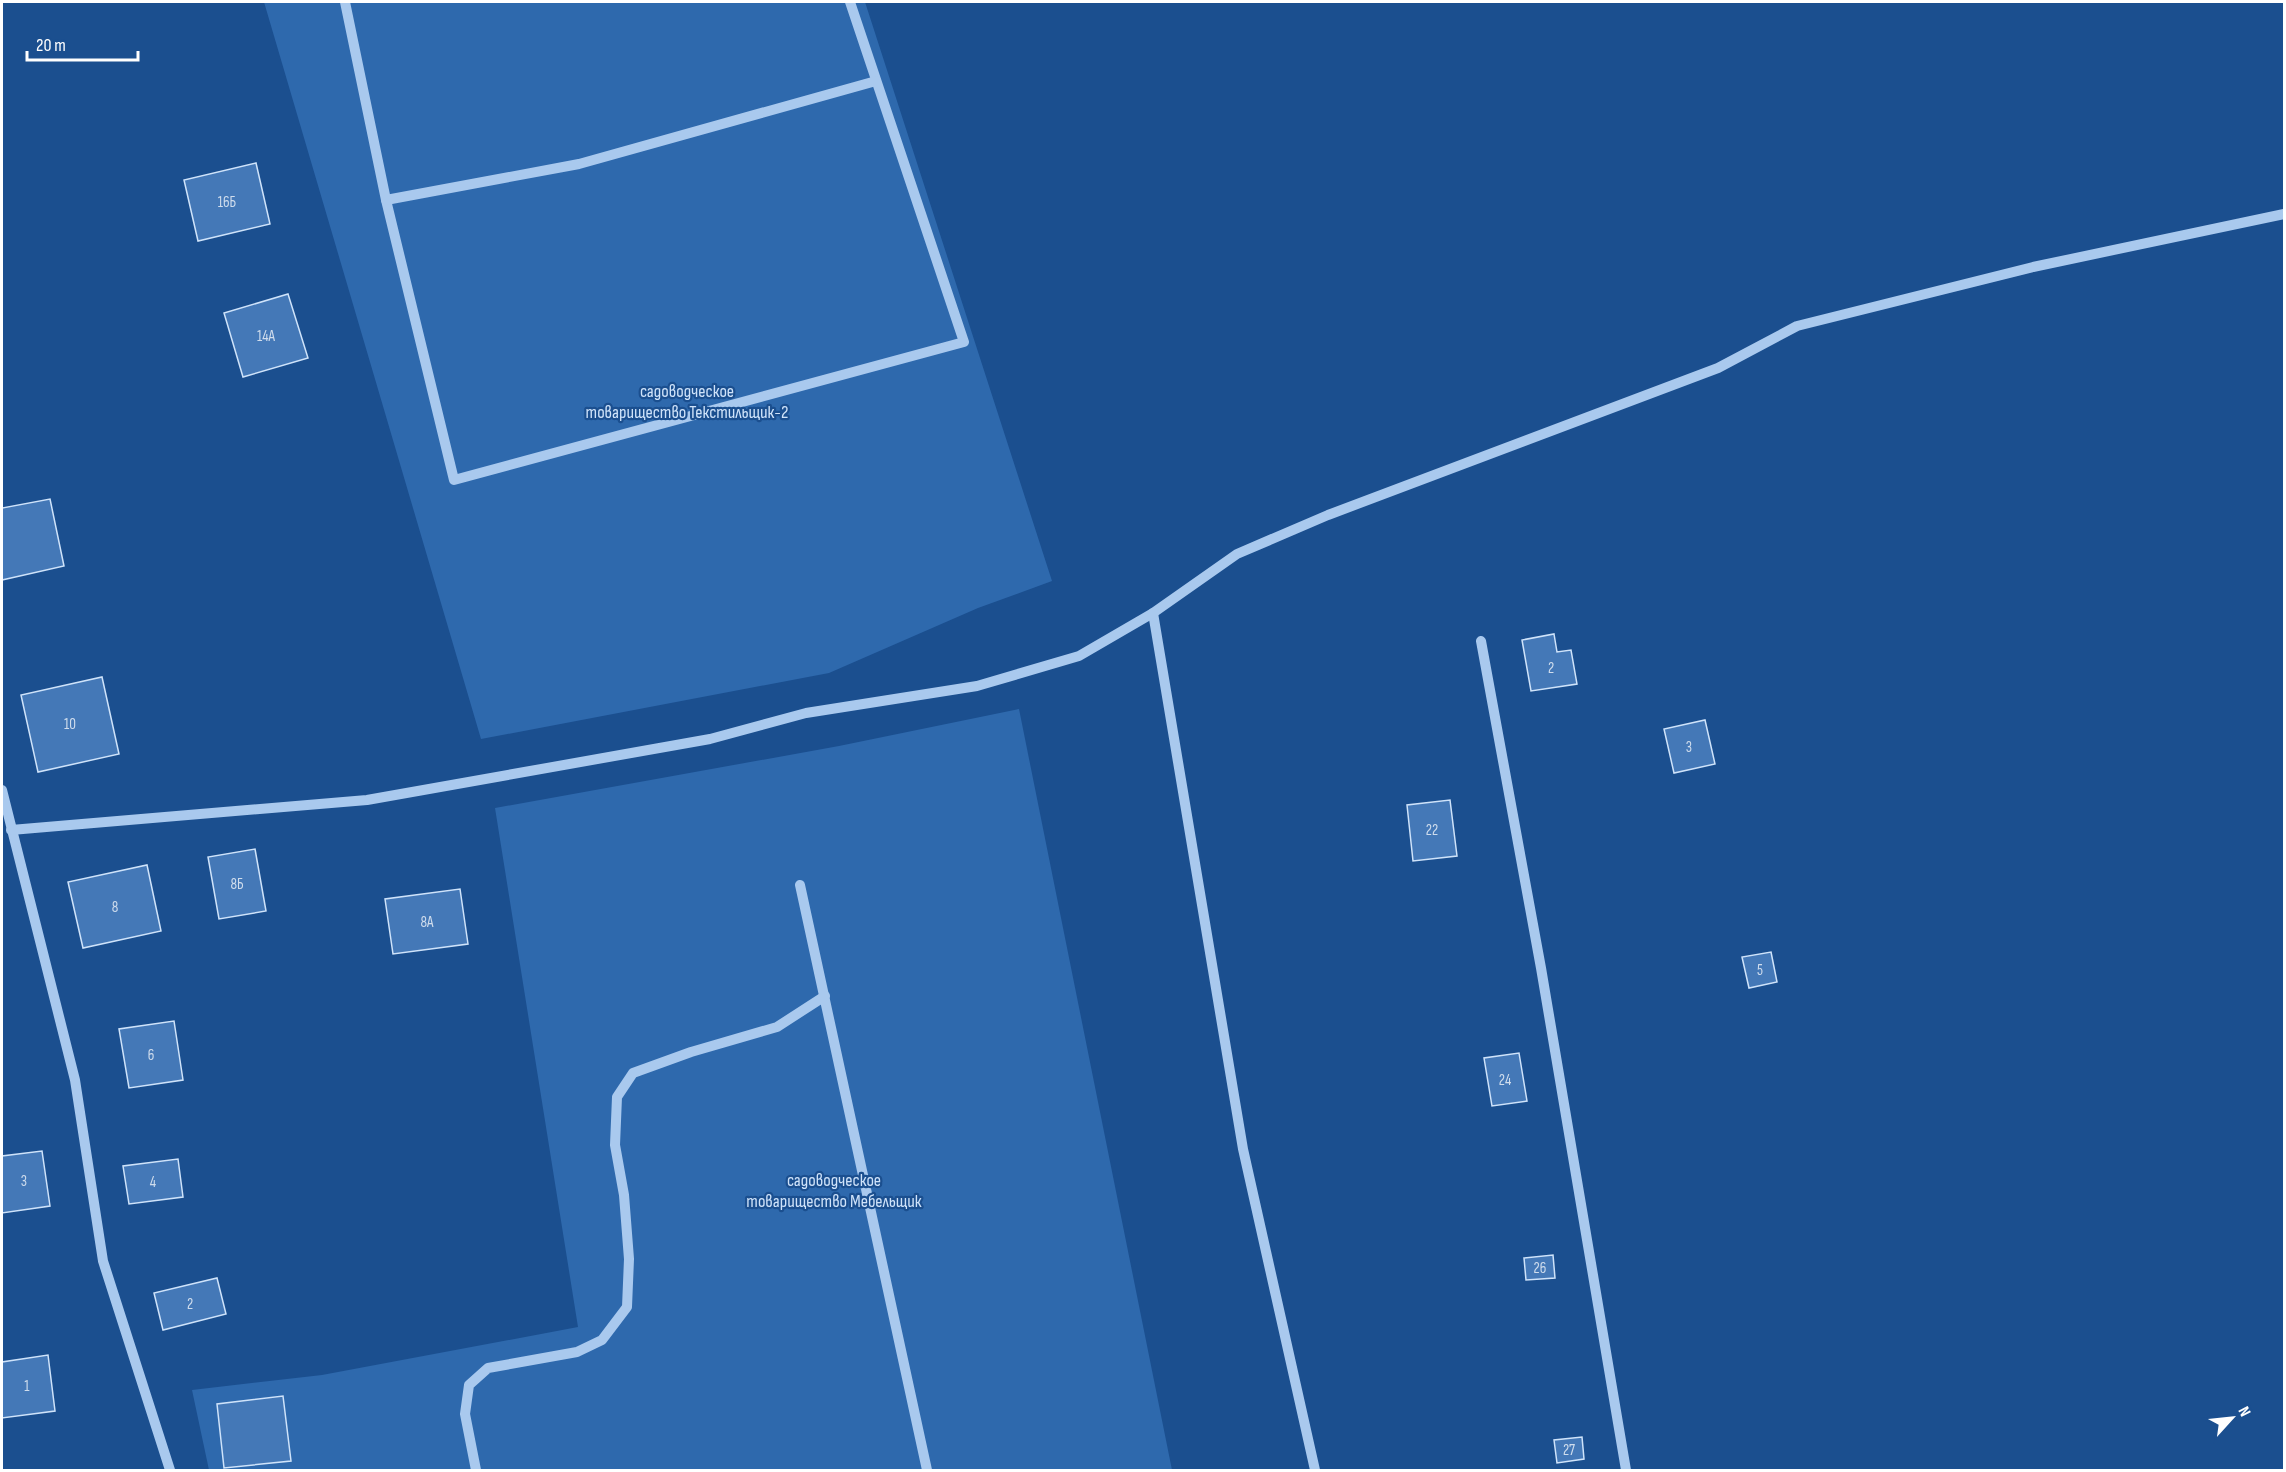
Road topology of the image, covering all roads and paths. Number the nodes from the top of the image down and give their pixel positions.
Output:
1 (345, 2) edge
2 (850, 2) edge
3 (876, 81) junction
4 (386, 200) junction
5 (2284, 214) edge
6 (1153, 613) junction
7 (1480, 641) dead end
8 (2, 792) edge
9 (11, 830) junction
10 (800, 885) dead end
11 (825, 996) junction
12 (170, 1470) edge
13 (476, 1470) edge
14 (927, 1470) edge
15 (1315, 1470) edge
16 (1626, 1470) edge

1 - 4 street
2 - 3 street
3 - 4 street
3 - 4 street
5 - 6 street
6 - 9 street
6 - 15 street
7 - 16 street
8 - 9 street
9 - 12 street
10 - 11 street
11 - 13 street
11 - 14 street

